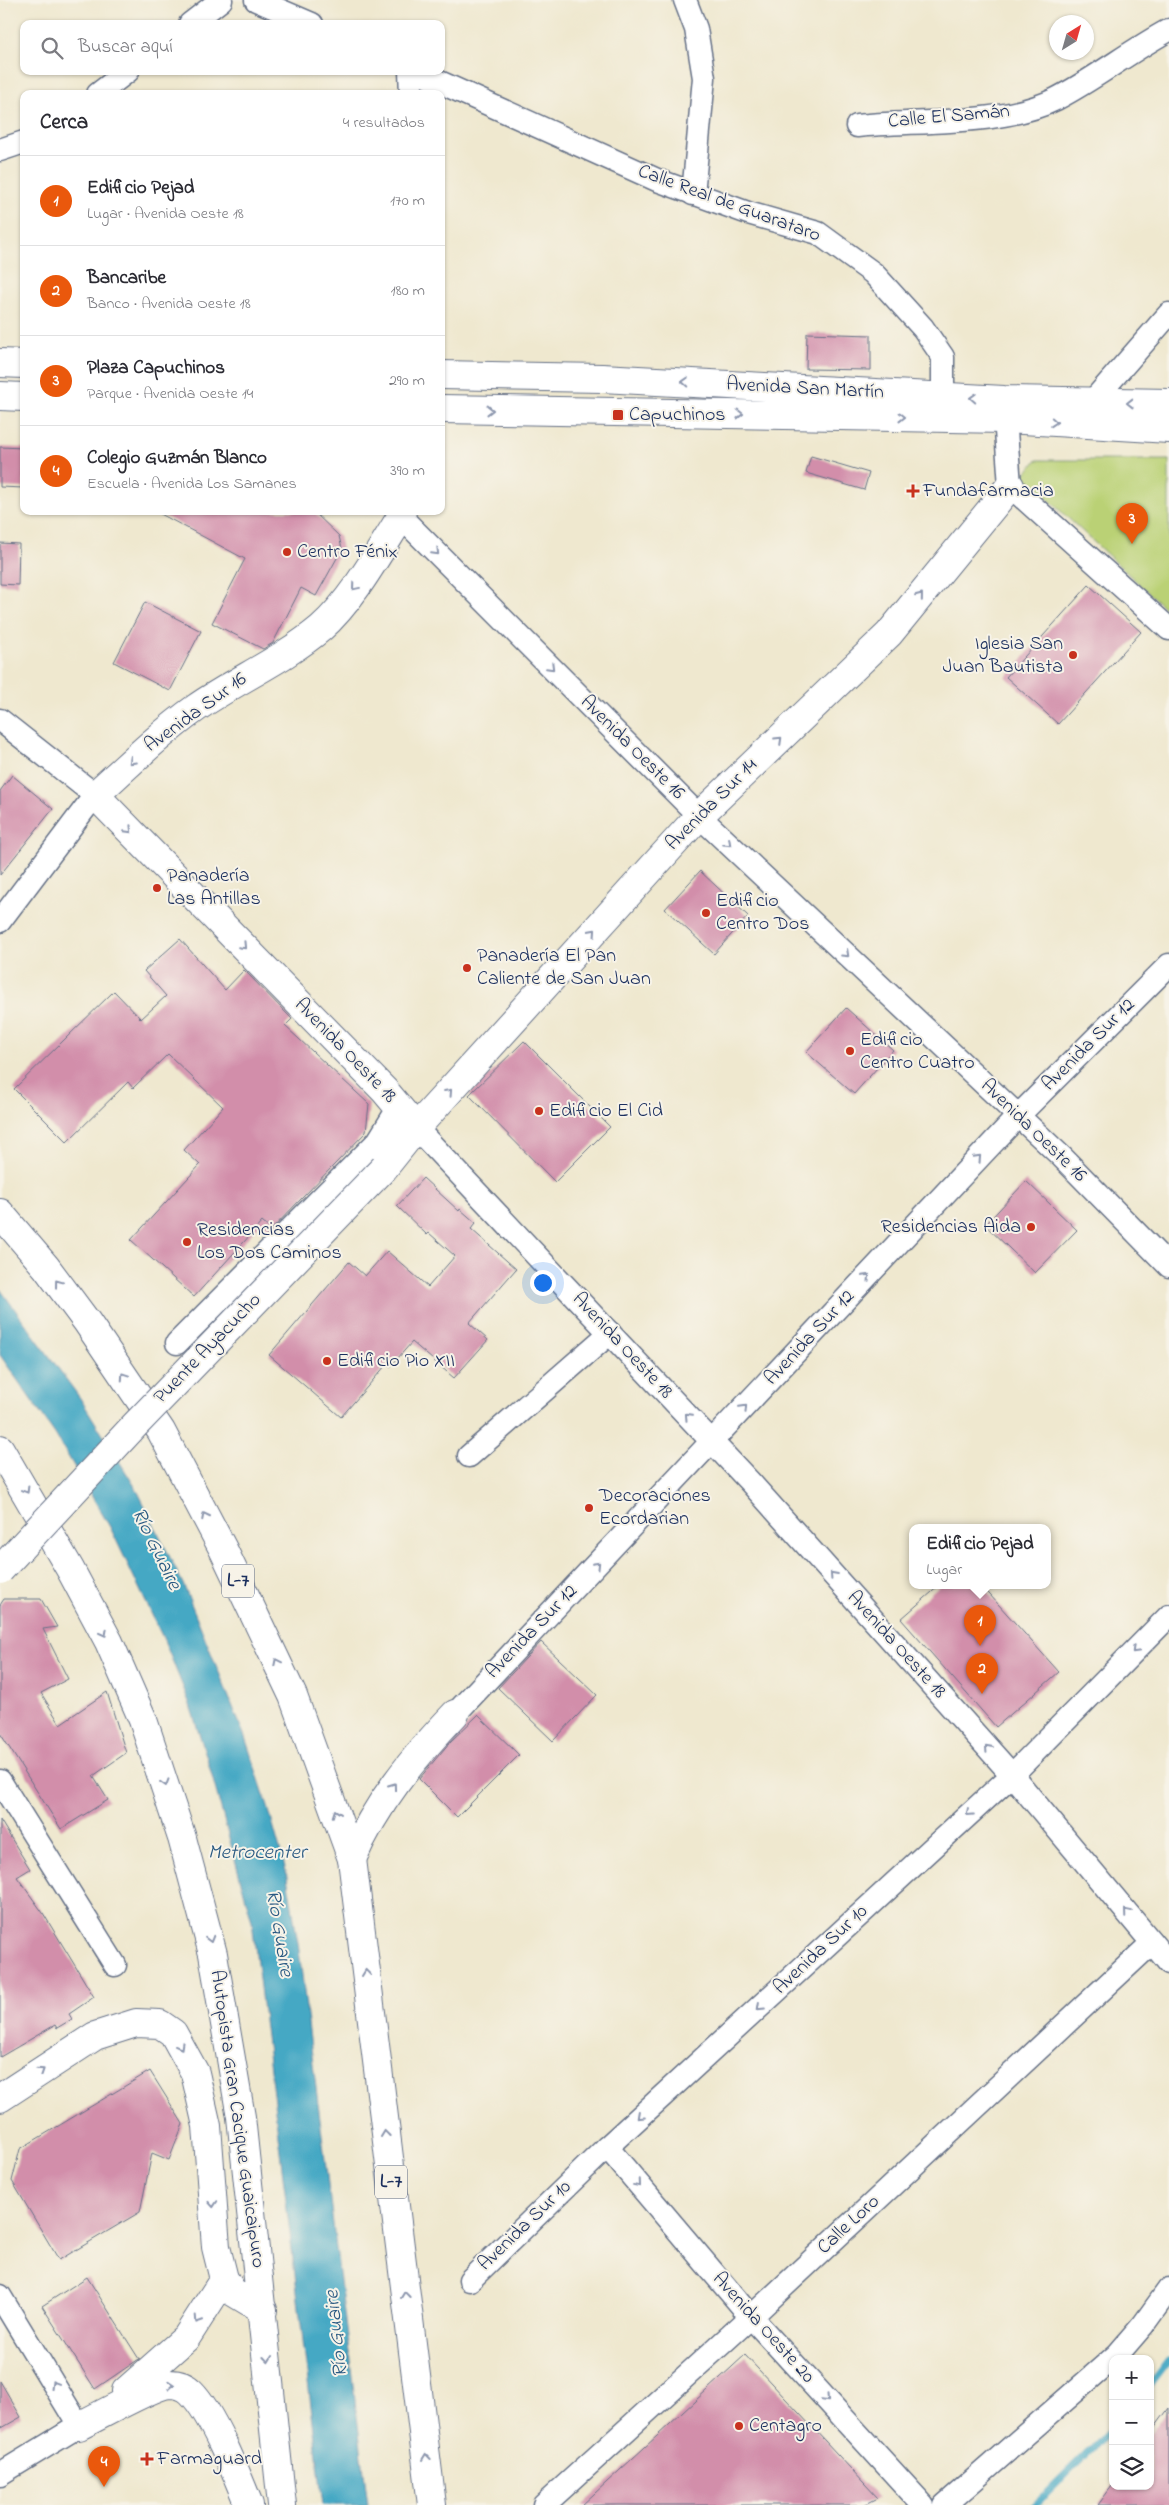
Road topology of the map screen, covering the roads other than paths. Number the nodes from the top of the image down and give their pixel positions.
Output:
1 (221, 0) edge
2 (256, 0) edge
3 (685, 0) edge
4 (195, 20) edge
5 (303, 20) edge
6 (1169, 30) edge
7 (123, 75) edge
8 (410, 75) edge
9 (425, 75) edge
10 (103, 90) edge
11 (411, 90) edge
12 (857, 126) dead end
13 (20, 143) edge
14 (0, 150) edge
15 (693, 194) junction
16 (1169, 314) edge
17 (0, 363) edge
18 (20, 364) edge
19 (445, 375) edge
20 (0, 396) edge
21 (943, 396) junction
22 (20, 397) edge
23 (1090, 403) junction
24 (1169, 403) edge
25 (445, 409) edge
26 (1004, 409) junction
27 (1169, 429) edge
28 (1010, 486) junction
29 (401, 515) edge
30 (403, 515) edge
31 (1169, 629) edge
32 (0, 720) edge
33 (95, 795) junction
34 (699, 816) junction
35 (0, 921) edge
36 (1169, 965) edge
37 (399, 1107) junction
38 (1018, 1116) junction
39 (416, 1128) junction
40 (0, 1213) edge
41 (1169, 1266) edge
42 (610, 1333) junction
43 (177, 1343) dead end
44 (713, 1442) junction
45 (0, 1449) edge
46 (469, 1456) dead end
47 (0, 1570) edge
48 (1169, 1616) edge
49 (455, 1714) joint
50 (1012, 1774) junction
51 (0, 1781) edge
52 (352, 1859) junction
53 (1152, 1943) junction
54 (1169, 1963) edge
55 (115, 1965) dead end
56 (0, 2098) edge
57 (607, 2147) junction
58 (224, 2279) junction
59 (470, 2280) dead end
60 (1169, 2289) edge
61 (0, 2296) edge
62 (263, 2310) junction
63 (751, 2317) junction
64 (79, 2426) junction
65 (0, 2474) edge
66 (249, 2505) edge
67 (282, 2505) edge
68 (432, 2505) edge
69 (544, 2505) edge
70 (924, 2505) edge
71 (945, 2505) edge

1 - 4 street
2 - 5 street
3 - 15 street
6 - 12 street, Calle El Samán
7 - 10 street
8 - 11 street
9 - 15 street, Calle Real de Guarataro
13 - 14 street
15 - 21 street, Calle Real de Guarataro
16 - 23 street
17 - 18 main road
21 -> 19 main road, Avenida San Martín
20 - 22 main road
26 -> 21 main road, Avenida San Martín
24 -> 23 main road, Avenida San Martín
23 - 26 main road, Avenida San Martín
25 -> 26 main road, Avenida San Martín
26 -> 27 main road, Avenida San Martín
26 - 28 street
28 - 31 street
34 -> 28 main road, Avenida Sur 14
29 -> 33 main road, Avenida Sur 16
30 -> 34 street, Avenida Oeste 16
32 - 33 street, Avenida Oeste 18
33 - 35 street, Avenida Sur 16
33 -> 37 main road, Avenida Oeste 18
34 -> 38 street, Avenida Oeste 16
39 -> 34 main road, Avenida Sur 14
36 - 38 street, Avenida Sur 12
37 - 39 main road, Avenida Oeste 18
37 - 43 street
38 - 41 street, Avenida Oeste 16
44 -> 38 street, Avenida Sur 12
39 - 42 street, Avenida Oeste 18
39 - 47 main road, Puente Ayacucho, bridge
52 -> 40 main road, L-7
44 -> 42 street, Avenida Oeste 18
42 - 46 street
49 -> 44 street, Avenida Sur 12
50 -> 44 street, Avenida Oeste 18
45 -> 62 main road, Autopista Gran Cacique Guaicaipuro
48 -> 50 street, Avenida Sur 10
52 -> 49 main road
53 -> 50 street, Avenida Oeste 18
50 -> 57 street, Avenida Sur 10
51 - 55 street
68 -> 52 main road, L-7
53 - 54 street, Avenida Oeste 18
53 - 63 street, Calle Loro
56 -> 58 main road
57 - 59 street, Avenida Sur 10
57 -> 63 street, Avenida Oeste 20
58 - 62 main road
58 -> 64 main road
60 - 71 street
64 -> 61 street
62 -> 67 main road, Autopista Gran Cacique Guaicaipuro
63 - 69 street, Calle Loro
63 -> 70 street, Avenida Oeste 20
64 - 65 street
64 -> 66 main road

